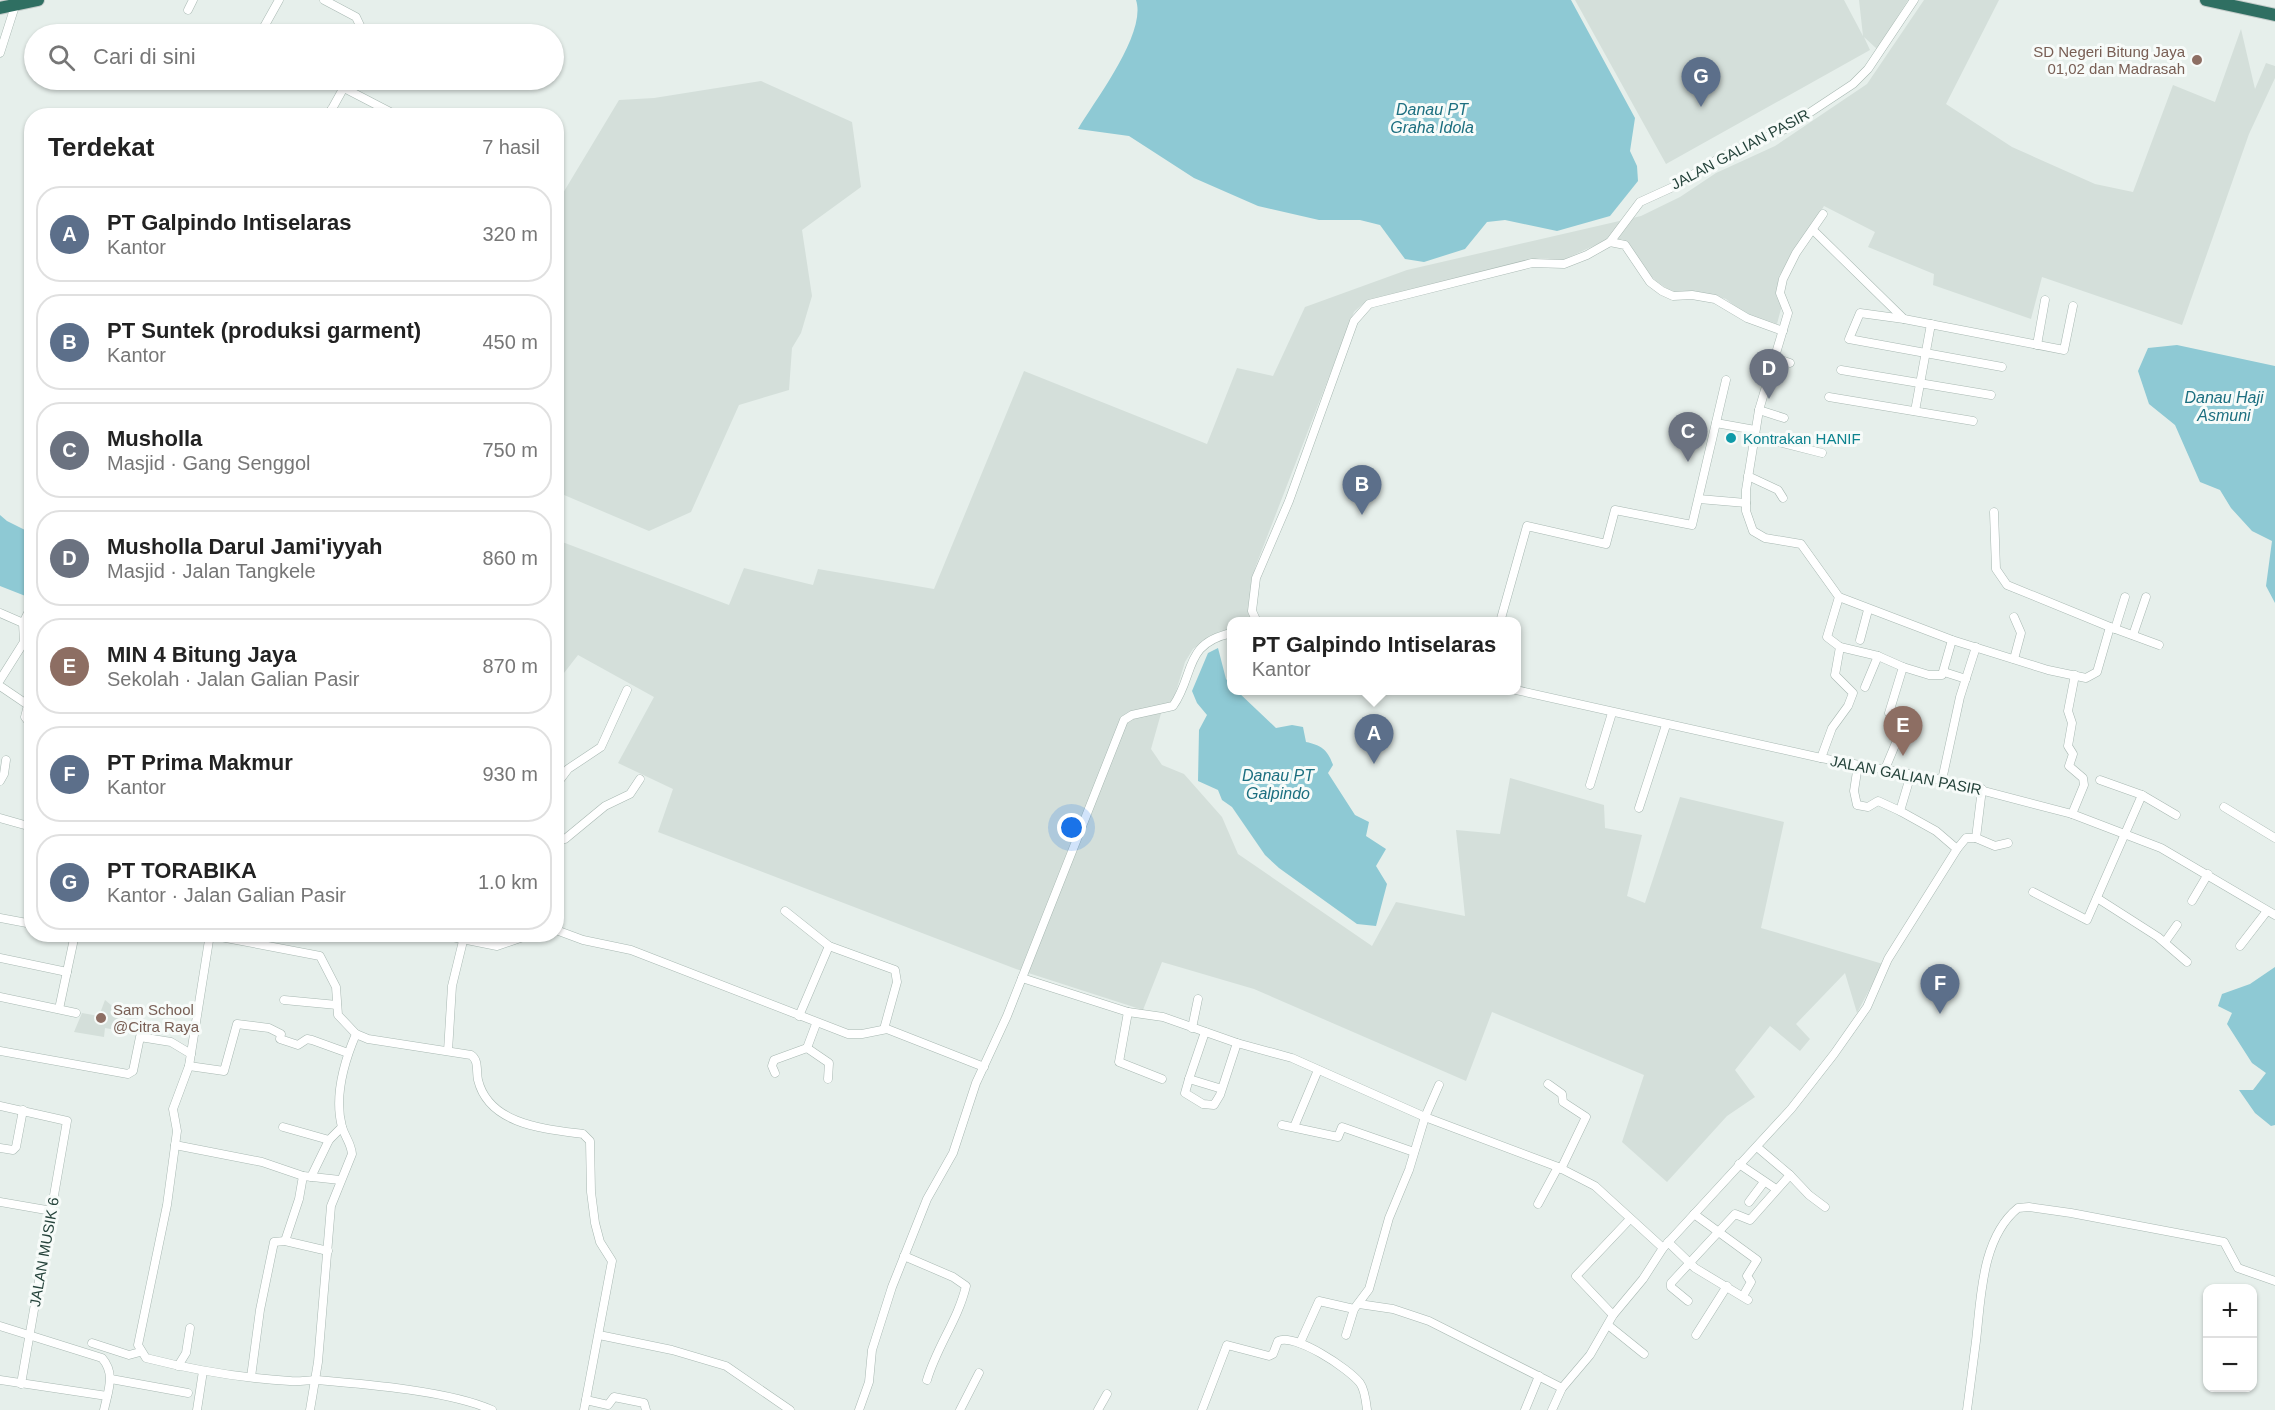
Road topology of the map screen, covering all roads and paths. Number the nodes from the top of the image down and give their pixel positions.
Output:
1 (38, 0) edge
2 (193, 0) edge
3 (279, 0) edge
4 (324, 0) edge
5 (1914, 0) edge
6 (2206, 0) edge
7 (6, 5) edge
8 (188, 10) dead end
9 (2275, 15) edge
10 (266, 24) edge
11 (359, 24) edge
12 (0, 54) edge
13 (343, 90) edge
14 (348, 90) edge
15 (333, 108) edge
16 (383, 108) edge
17 (1823, 214) dead end
18 (1813, 230) junction
19 (1610, 242) junction
20 (2045, 300) dead end
21 (2073, 306) dead end
22 (1904, 319) junction
23 (1930, 324) junction
24 (1783, 331) junction
25 (2037, 345) junction
26 (1924, 354) junction
27 (1775, 358) junction
28 (1790, 363) dead end
29 (2002, 367) dead end
30 (1841, 370) dead end
31 (1726, 380) dead end
32 (1919, 383) junction
33 (1990, 395) dead end
34 (1829, 398) dead end
35 (1759, 410) junction
36 (1915, 411) junction
37 (1784, 418) dead end
38 (1973, 422) dead end
39 (1716, 423) junction
40 (1755, 433) junction
41 (1822, 453) dead end
42 (1748, 476) junction
43 (1783, 498) dead end
44 (1699, 499) junction
45 (1746, 503) junction
46 (1994, 512) dead end
47 (1839, 597) junction
48 (2124, 597) dead end
49 (2146, 597) dead end
50 (1868, 610) junction
51 (0, 613) edge
52 (1255, 617) edge
53 (1501, 617) edge
54 (2014, 617) dead end
55 (24, 623) joint
56 (2113, 628) junction
57 (1227, 635) edge
58 (2133, 635) junction
59 (1860, 640) dead end
60 (1952, 640) junction
61 (2159, 645) dead end
62 (1840, 646) junction
63 (1976, 647) junction
64 (1878, 656) junction
65 (2014, 658) junction
66 (1903, 667) junction
67 (1944, 672) junction
68 (2075, 675) junction
69 (1966, 678) junction
70 (0, 680) edge
71 (0, 686) edge
72 (1865, 687) dead end
73 (627, 690) dead end
74 (1521, 691) edge
75 (24, 702) edge
76 (1612, 713) junction
77 (1666, 725) junction
78 (1821, 758) junction
79 (6, 760) dead end
80 (1858, 765) junction
81 (1885, 769) junction
82 (564, 774) edge
83 (1911, 774) junction
84 (640, 778) dead end
85 (1942, 780) junction
86 (2100, 780) dead end
87 (0, 781) edge
88 (1590, 785) dead end
89 (1982, 789) junction
90 (2142, 795) junction
91 (2224, 807) dead end
92 (1639, 808) dead end
93 (1900, 811) junction
94 (2072, 814) junction
95 (2176, 815) dead end
96 (0, 818) edge
97 (24, 824) edge
98 (2126, 833) junction
99 (1976, 838) junction
100 (2275, 838) edge
101 (564, 839) edge
102 (2008, 843) dead end
103 (1957, 849) junction
104 (2208, 874) junction
105 (2033, 892) dead end
106 (2097, 898) junction
107 (2192, 901) dead end
108 (785, 911) dead end
109 (2266, 911) junction
110 (2275, 915) edge
111 (0, 918) edge
112 (24, 922) edge
113 (2177, 925) dead end
114 (564, 933) edge
115 (73, 942) edge
116 (209, 942) edge
117 (253, 942) edge
118 (463, 942) edge
119 (470, 942) edge
120 (508, 942) edge
121 (2165, 942) junction
122 (829, 946) junction
123 (2240, 946) dead end
124 (0, 958) edge
125 (2187, 962) dead end
126 (67, 972) junction
127 (1022, 978) junction
128 (0, 997) edge
129 (1198, 999) dead end
130 (284, 1000) dead end
131 (338, 1005) junction
132 (59, 1009) junction
133 (1128, 1012) junction
134 (76, 1013) dead end
135 (799, 1016) junction
136 (816, 1024) junction
137 (1192, 1028) junction
138 (884, 1029) junction
139 (1205, 1032) junction
140 (356, 1034) junction
141 (1237, 1043) junction
142 (807, 1048) junction
143 (0, 1051) edge
144 (448, 1051) junction
145 (348, 1053) junction
146 (191, 1054) junction
147 (189, 1066) junction
148 (984, 1067) junction
149 (1318, 1070) junction
150 (775, 1073) dead end
151 (828, 1079) dead end
152 (1162, 1079) dead end
153 (1189, 1079) junction
154 (1548, 1084) dead end
155 (1439, 1085) dead end
156 (1222, 1089) junction
157 (0, 1106) edge
158 (23, 1110) junction
159 (1425, 1117) junction
160 (1282, 1125) dead end
161 (284, 1127) dead end
162 (342, 1127) junction
163 (1294, 1127) junction
164 (329, 1140) junction
165 (175, 1145) junction
166 (1757, 1147) junction
167 (0, 1148) edge
168 (1414, 1152) junction
169 (1739, 1164) junction
170 (1560, 1168) junction
171 (1790, 1175) junction
172 (307, 1177) junction
173 (340, 1180) junction
174 (1764, 1182) junction
175 (1776, 1189) junction
176 (0, 1202) edge
177 (1749, 1202) dead end
178 (1538, 1204) dead end
179 (1825, 1207) dead end
180 (52, 1211) junction
181 (1694, 1214) junction
182 (1630, 1220) junction
183 (1719, 1233) junction
184 (285, 1241) junction
185 (1665, 1245) junction
186 (328, 1251) junction
187 (904, 1256) junction
188 (1690, 1264) junction
189 (2275, 1281) edge
190 (1727, 1286) junction
191 (1688, 1301) dead end
192 (1357, 1307) junction
193 (1613, 1315) junction
194 (1608, 1325) junction
195 (0, 1326) edge
196 (190, 1328) dead end
197 (30, 1333) junction
198 (599, 1335) junction
199 (1346, 1335) dead end
200 (1695, 1335) dead end
201 (92, 1343) dead end
202 (1300, 1343) junction
203 (140, 1352) junction
204 (1644, 1354) dead end
205 (178, 1366) junction
206 (203, 1371) junction
207 (979, 1373) dead end
208 (1539, 1376) junction
209 (251, 1377) junction
210 (111, 1379) junction
211 (0, 1380) edge
212 (315, 1380) junction
213 (927, 1380) dead end
214 (21, 1383) junction
215 (1562, 1388) junction
216 (189, 1393) dead end
217 (1107, 1394) dead end
218 (107, 1396) junction
219 (586, 1400) junction
220 (104, 1410) edge
221 (197, 1410) edge
222 (310, 1410) edge
223 (492, 1410) edge
224 (584, 1410) edge
225 (646, 1410) edge
226 (790, 1410) edge
227 (859, 1410) edge
228 (960, 1410) edge
229 (1098, 1410) edge
230 (1202, 1410) edge
231 (1367, 1410) edge
232 (1525, 1410) edge
233 (1552, 1410) edge
234 (1967, 1410) edge

1 - 7 highway
2 - 8 street
3 - 10 street
4 - 11 street
5 - 19 street, JALAN GALIAN PASIR
6 - 9 highway
7 - 12 street
13 - 15 street
14 - 16 street
17 - 18 street
18 - 22 street
18 - 24 street
19 - 24 street
19 - 52 street
20 - 25 street
21 - 25 street
22 - 23 street
22 - 26 street
23 - 25 street
23 - 26 street
24 - 27 street
26 - 29 street
26 - 32 street
27 - 28 street
27 - 35 street
30 - 32 street
31 - 39 street
32 - 33 street
32 - 36 street
34 - 36 street
35 - 37 street
35 - 40 street
36 - 38 street
39 - 40 street
39 - 44 street
40 - 41 street
40 - 42 street
42 - 43 street
42 - 45 street
44 - 45 street
44 - 53 street
45 - 47 street
46 - 56 street
47 - 50 street
47 - 62 street
48 - 56 street
49 - 58 street
50 - 59 street
50 - 60 street
51 - 55 street
54 - 65 street
55 - 70 street
56 - 58 street
56 - 68 street
57 - 127 street
58 - 61 street
60 - 63 street
60 - 67 street
62 - 64 street
62 - 78 street
63 - 65 street
63 - 69 street
64 - 66 street
64 - 72 street
65 - 68 street
66 - 67 street
66 - 81 street
67 - 69 street
68 - 94 street
69 - 85 street
71 - 75 street
73 - 82 street
74 - 76 street, JALAN GALIAN PASIR
76 - 77 street, JALAN GALIAN PASIR
76 - 88 street
77 - 78 street, JALAN GALIAN PASIR
77 - 92 street
78 - 80 street, JALAN GALIAN PASIR
79 - 87 street
80 - 81 street, JALAN GALIAN PASIR
80 - 93 street
81 - 83 street, JALAN GALIAN PASIR
83 - 85 street, JALAN GALIAN PASIR
83 - 93 street
84 - 101 street
85 - 89 street, JALAN GALIAN PASIR
86 - 90 street
89 - 94 street, JALAN GALIAN PASIR
89 - 99 street
90 - 95 street
90 - 98 street
91 - 100 street
93 - 103 street
94 - 98 street, JALAN GALIAN PASIR
96 - 97 street
98 - 104 street, JALAN GALIAN PASIR
98 - 106 street
99 - 102 street
99 - 103 street
103 - 166 street
104 - 107 street
104 - 109 street, JALAN GALIAN PASIR
105 - 106 street
106 - 121 street
108 - 122 street
109 - 110 street, JALAN GALIAN PASIR
109 - 123 street
111 - 112 street
113 - 121 street
114 - 135 street
115 - 126 street
116 - 146 street
117 - 131 street
118 - 144 street
119 - 120 street
121 - 125 street
122 - 135 street
122 - 138 street
124 - 126 street
126 - 132 street
127 - 133 street
127 - 148 street
128 - 132 street
129 - 137 street
130 - 131 street
131 - 140 street
132 - 134 street
133 - 137 street
133 - 152 street
135 - 136 street
136 - 138 street
136 - 142 street
137 - 139 street
138 - 148 street
139 - 141 street
139 - 153 street
140 - 144 street
140 - 145 street
141 - 149 street
141 - 156 street
142 - 150 street
142 - 151 street
143 - 146 street
144 - 198 street
145 - 147 street
145 - 162 street
146 - 147 street
147 - 165 street
148 - 187 street
149 - 159 street
149 - 163 street
153 - 156 street
153 - 156 street
154 - 170 street
155 - 159 street
157 - 158 street
158 - 167 street
158 - 180 street, JALAN MUSIK 6
159 - 168 street
159 - 170 street
160 - 163 street
161 - 164 street
162 - 164 street
162 - 173 street
163 - 168 street
164 - 172 street
165 - 172 street
165 - 203 street
166 - 169 street
166 - 171 street
168 - 192 street
169 - 174 street
169 - 181 street
170 - 178 street
170 - 182 street
171 - 175 street
171 - 179 street
172 - 173 street
172 - 184 street
173 - 186 street
174 - 175 street
174 - 177 street
175 - 183 street
176 - 180 street
180 - 197 street, JALAN MUSIK 6
181 - 183 street
181 - 185 street
182 - 185 street
182 - 193 street
183 - 188 street
183 - 190 street
184 - 186 street
184 - 209 street
185 - 188 street
185 - 193 street
186 - 212 street
187 - 213 street
187 - 227 street
188 - 190 street
188 - 191 street
189 - 234 street
190 - 200 street
192 - 199 street
192 - 202 street
192 - 208 street
193 - 194 street
194 - 204 street
194 - 215 street
195 - 197 street
196 - 205 street
197 - 210 street
197 - 214 street, JALAN MUSIK 6
198 - 219 street
198 - 226 street
201 - 203 street
202 - 230 street
202 - 231 street
203 - 205 street
205 - 206 street
206 - 209 street
206 - 221 street
207 - 228 street
208 - 215 street
208 - 232 street
209 - 212 street
210 - 216 street
210 - 218 street
211 - 214 street
212 - 222 street
212 - 223 street
214 - 218 street
215 - 233 street
217 - 229 street
218 - 220 street
219 - 224 street
219 - 225 street

